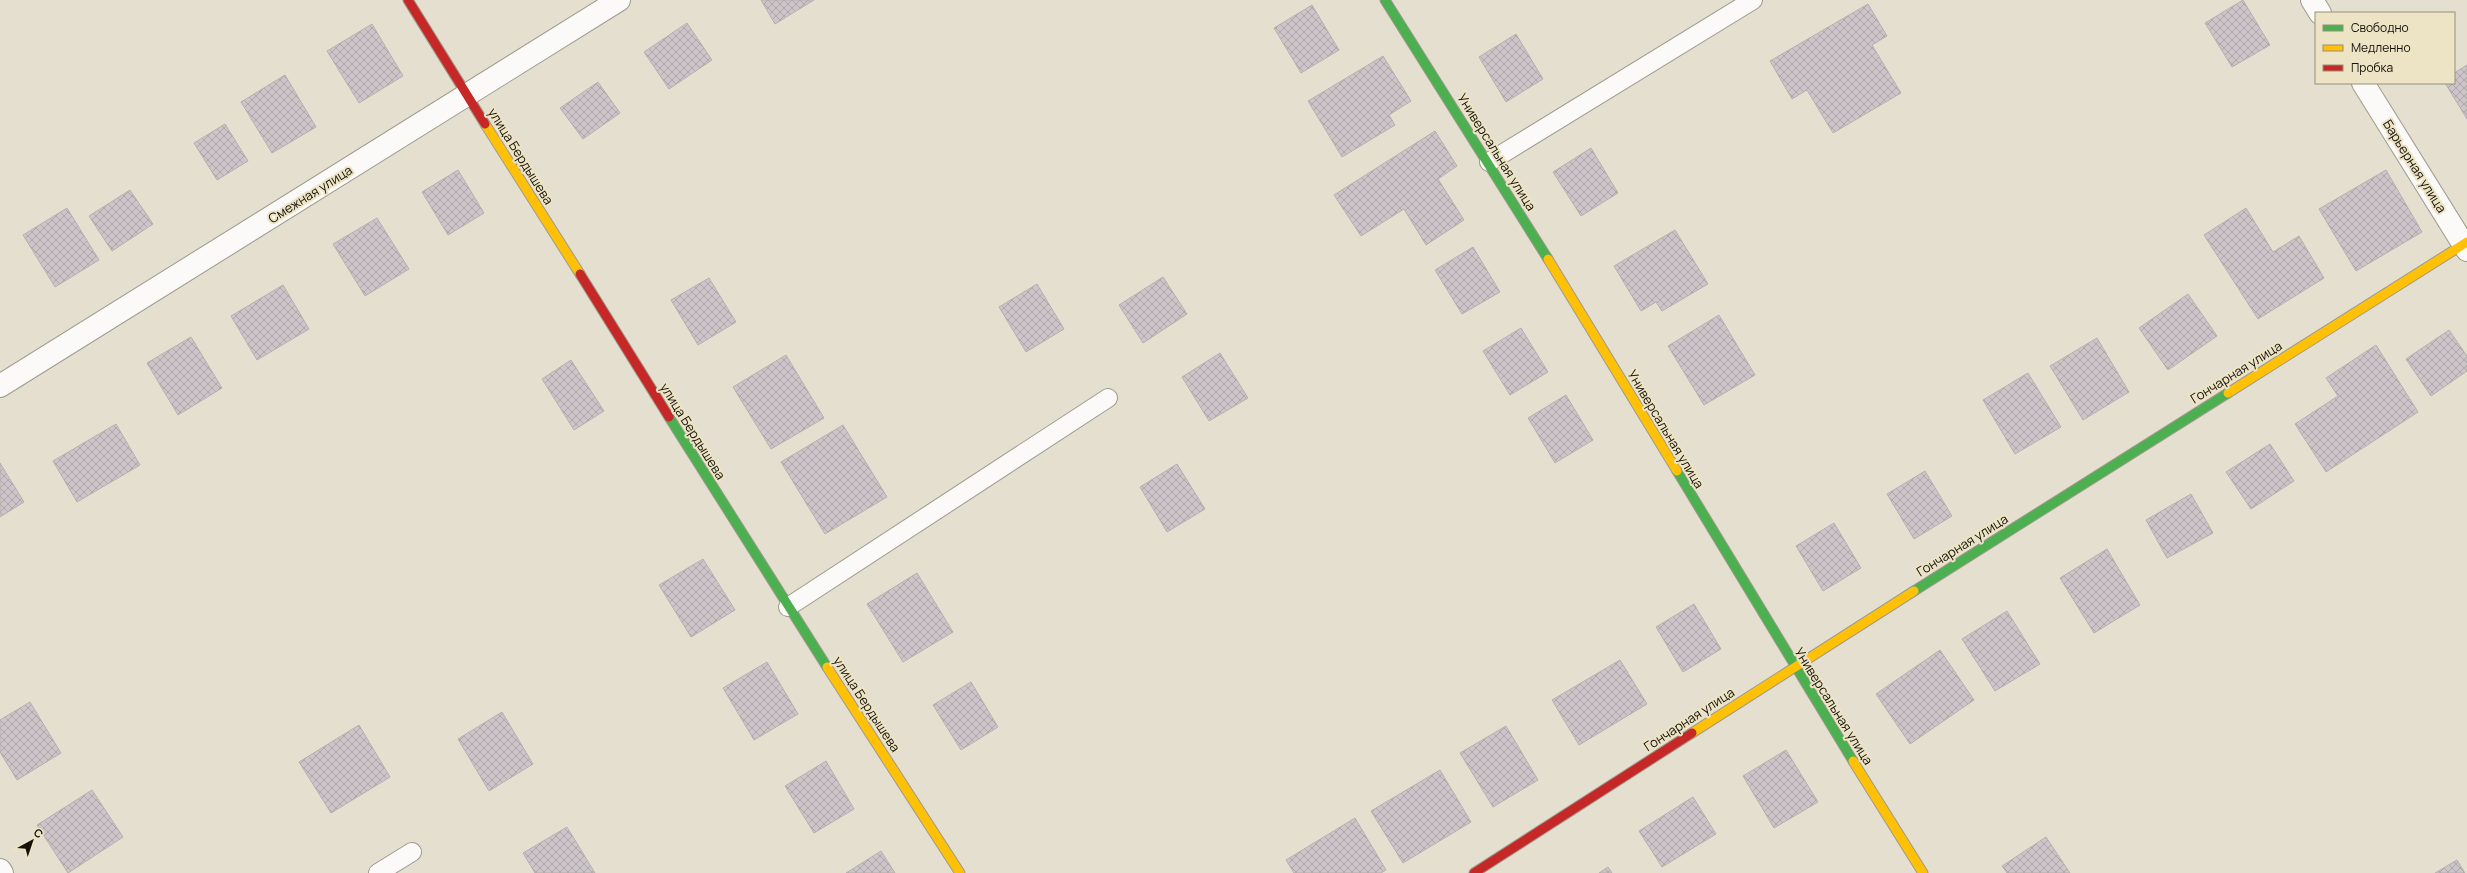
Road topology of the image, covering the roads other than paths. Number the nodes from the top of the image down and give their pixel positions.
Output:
1 (408, 0) edge
2 (619, 0) edge
3 (1385, 0) edge
4 (1753, 0) edge
5 (2312, 0) edge
6 (2319, 12) edge
7 (2365, 84) edge
8 (468, 95) junction
9 (1489, 162) junction
10 (2466, 245) edge
11 (0, 386) edge
12 (1108, 398) dead end
13 (788, 607) junction
14 (1794, 667) junction
15 (412, 852) dead end
16 (378, 873) edge
17 (960, 873) edge
18 (1474, 873) edge
19 (1923, 873) edge

1 - 8 street, улица Бердышева
2 - 8 street, Смежная улица
3 - 9 street, Универсальная улица
4 - 9 lane
5 - 6 street
7 - 10 street, Барьерная улица
8 - 11 street, Смежная улица
8 - 13 street, улица Бердышева
9 - 14 street, Универсальная улица
10 - 14 street, Гончарная улица
12 - 13 lane
13 - 17 street, улица Бердышева
14 - 18 street, Гончарная улица
14 - 19 street, Универсальная улица
15 - 16 lane

